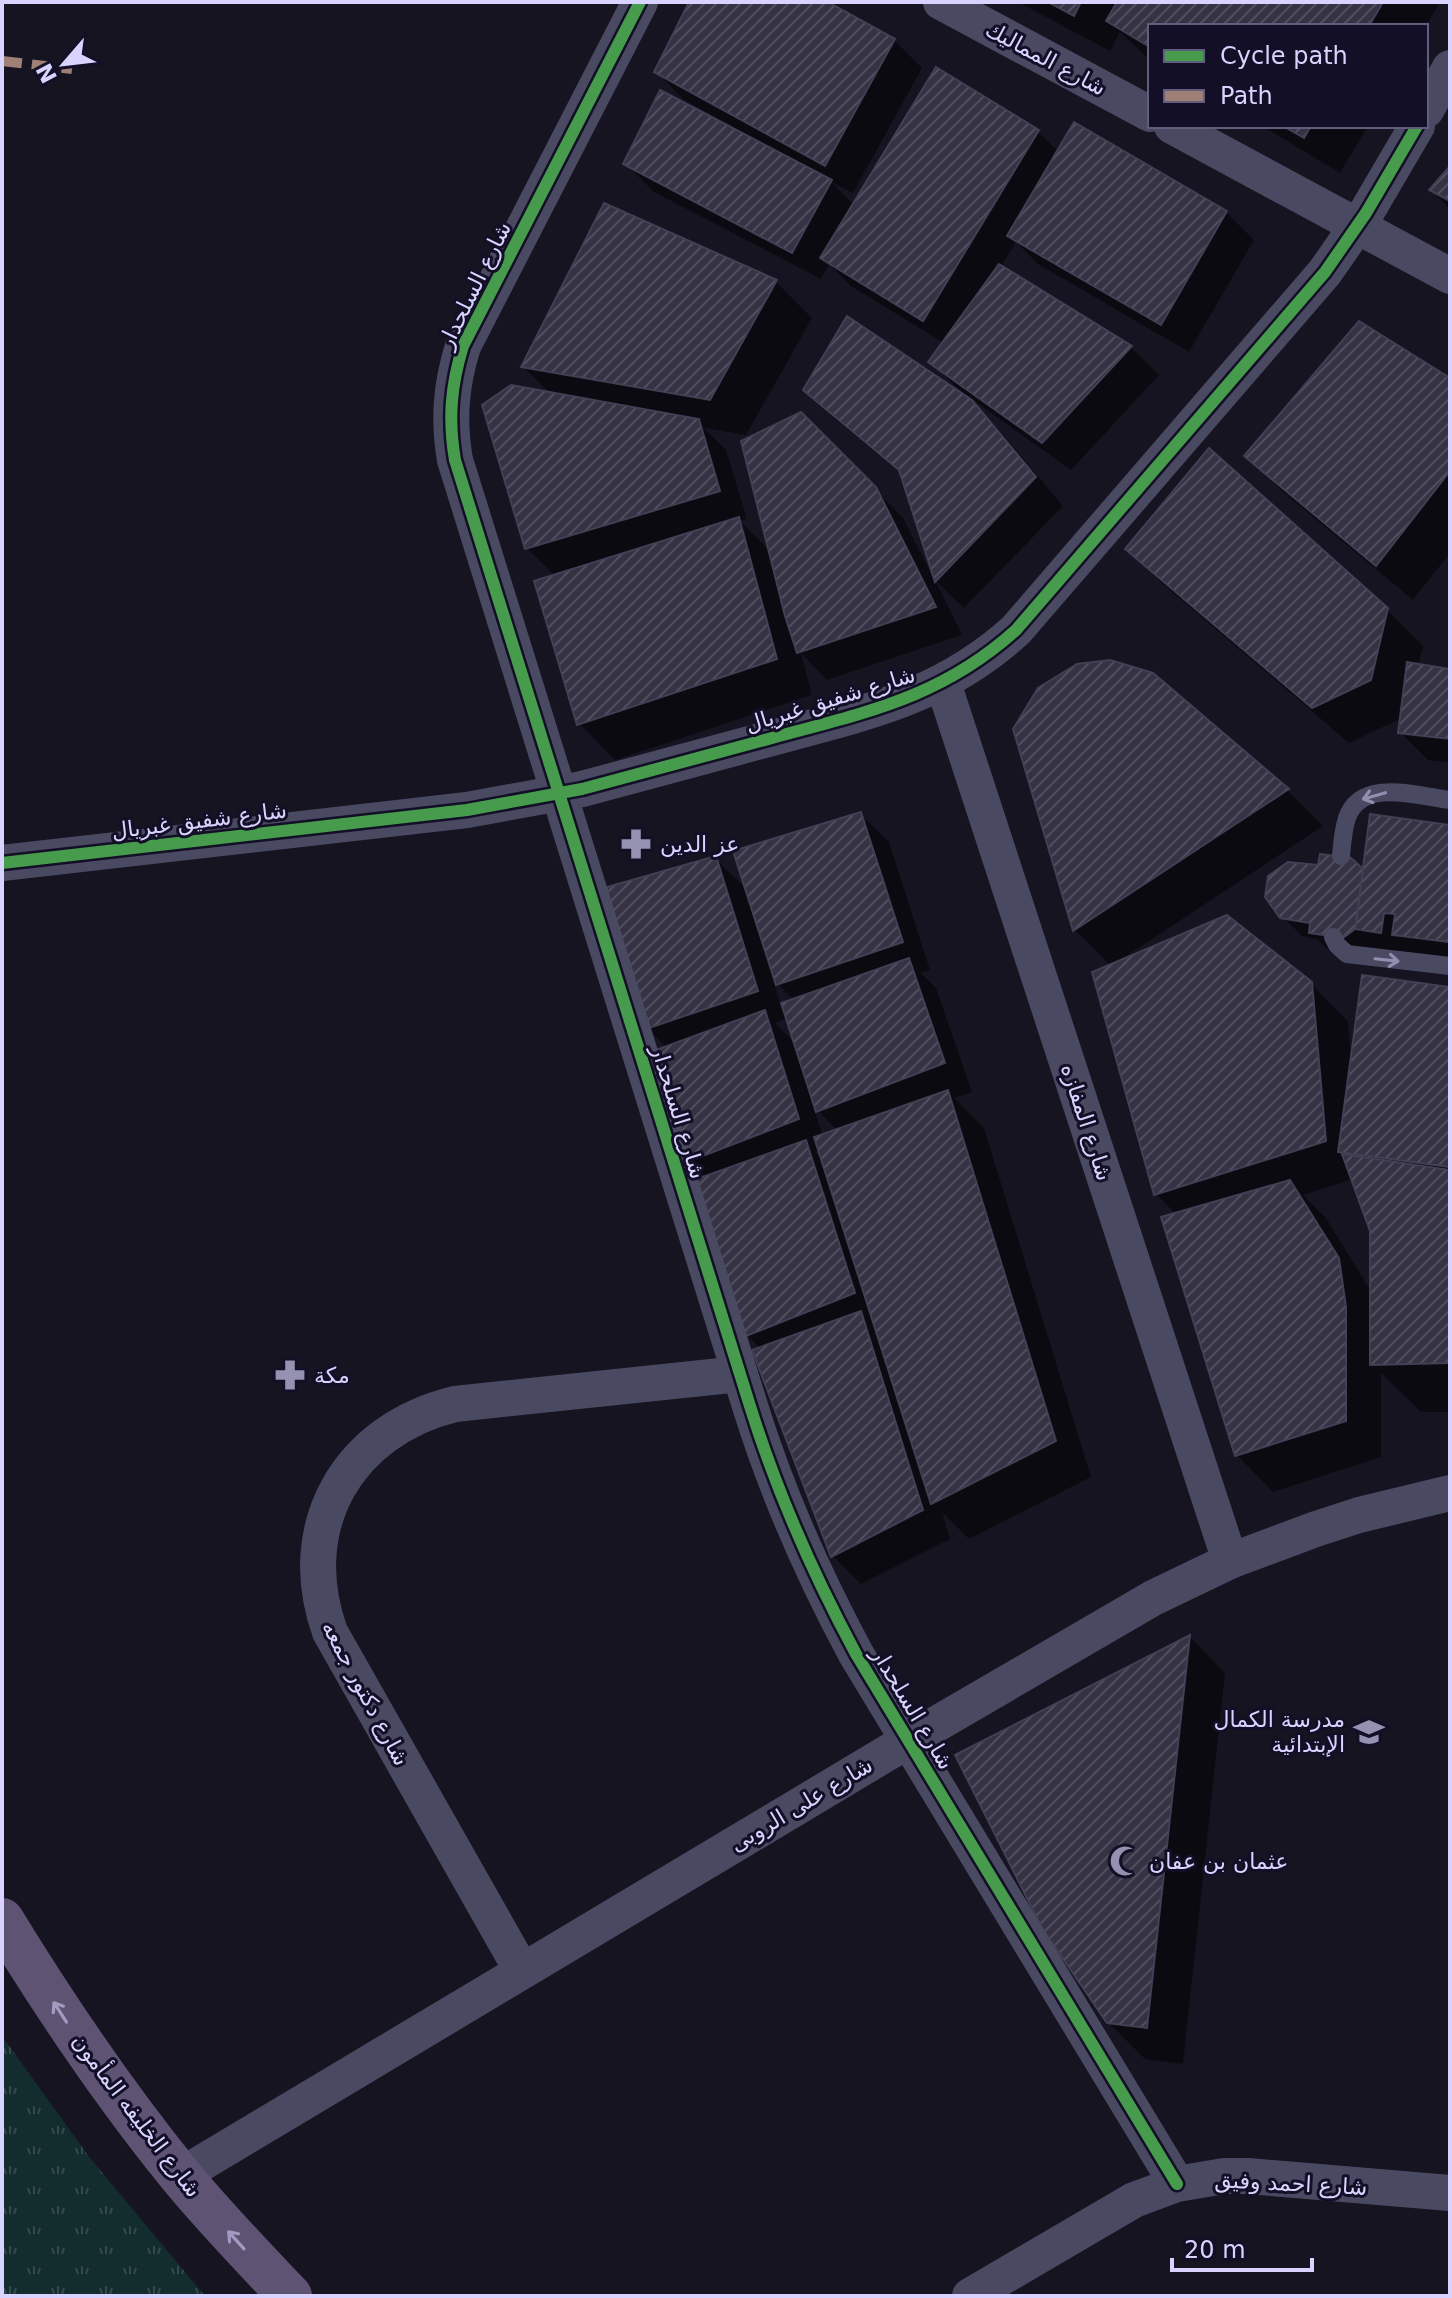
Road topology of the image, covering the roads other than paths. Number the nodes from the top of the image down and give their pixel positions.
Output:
1 (640, 2) edge
2 (941, 2) edge
3 (1450, 68) edge
4 (1428, 106) edge
5 (1148, 113) edge
6 (1176, 128) edge
7 (1416, 128) edge
8 (1357, 226) junction
9 (1450, 276) edge
10 (943, 683) junction
11 (559, 794) junction
12 (1450, 800) edge
13 (1341, 856) dead end
14 (2, 863) edge
15 (1333, 937) dead end
16 (1450, 966) edge
17 (740, 1374) junction
18 (1450, 1493) edge
19 (1230, 1561) junction
20 (909, 1740) junction
21 (2, 1920) edge
22 (522, 1971) junction
23 (180, 2176) junction
24 (1177, 2184) junction
25 (1450, 2193) edge
26 (290, 2296) edge
27 (970, 2296) edge

1 - 11 street, شارع السلحدار
2 - 5 street, شارع المماليك
3 - 4 street
6 - 8 street
7 - 8 street, شارع شفيق غبريال
8 - 9 street
8 - 10 street, شارع شفيق غبريال
10 - 11 street, شارع شفيق غبريال
10 - 19 street, شارع المفازه
11 - 14 street, شارع شفيق غبريال
11 - 17 street, شارع السلحدار
12 -> 13 lane
15 -> 16 lane
17 - 20 street, شارع السلحدار
17 - 22 street, شارع دكتور جمعه
18 - 19 street, شارع على الروبى
19 - 20 street, شارع على الروبى
20 - 22 street, شارع على الروبى
20 - 24 street, شارع السلحدار
23 -> 21 main road, شارع الخليفه المأمون
22 - 23 street, شارع على الروبى
26 -> 23 main road, شارع الخليفه المأمون
24 - 25 street, شارع احمد وفيق
24 - 27 street, شارع احمد وفيق

